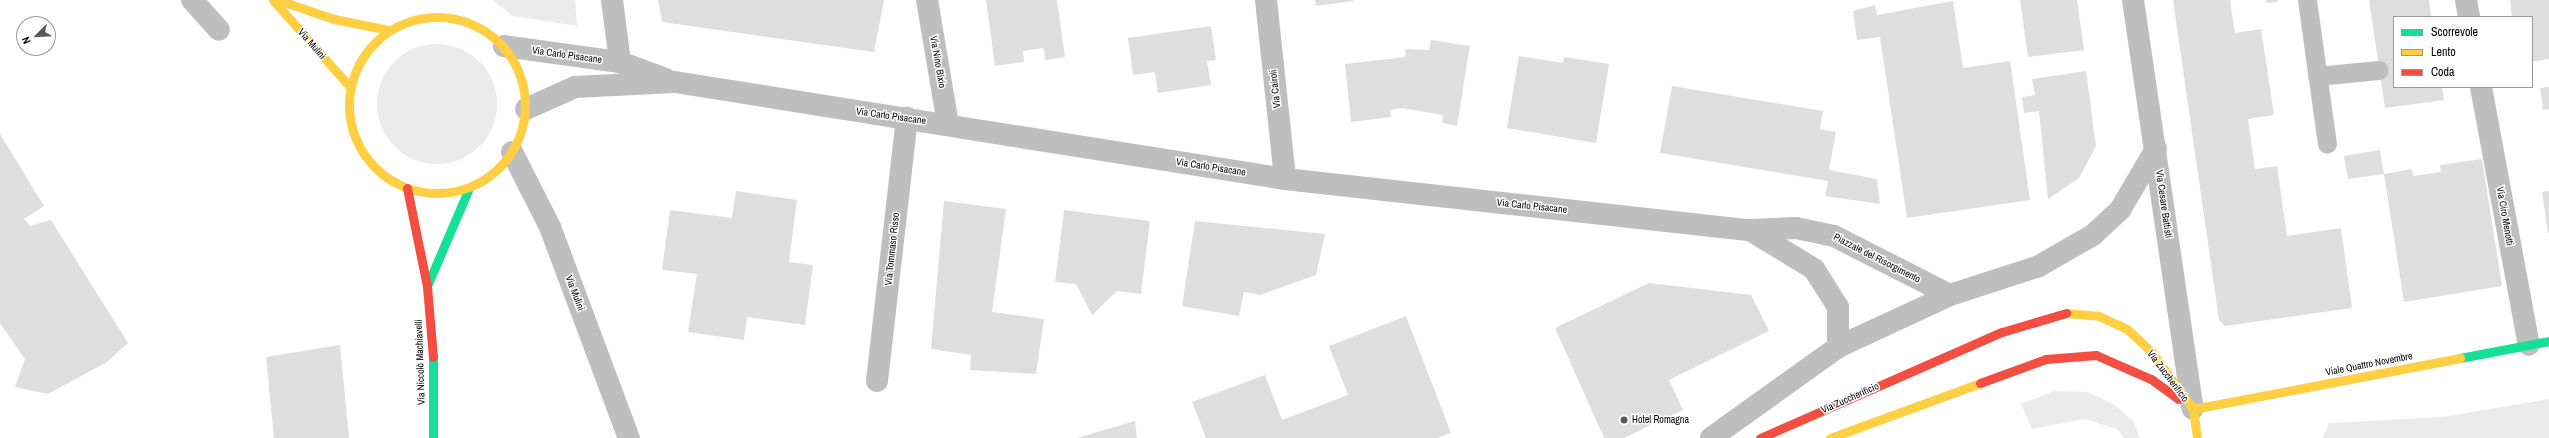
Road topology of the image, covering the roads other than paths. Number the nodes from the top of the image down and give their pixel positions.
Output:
1 (192, 0) edge
2 (273, 0) edge
3 (278, 0) edge
4 (612, 0) edge
5 (927, 0) edge
6 (1266, 0) edge
7 (2133, 0) edge
8 (2307, 0) edge
9 (2466, 0) edge
10 (2469, 16) edge
11 (219, 30) dead end
12 (388, 30) junction
13 (504, 46) junction
14 (620, 62) junction
15 (2379, 70) dead end
16 (2317, 76) junction
17 (675, 82) junction
18 (350, 87) junction
19 (2481, 88) edge
20 (526, 108) junction
21 (907, 118) junction
22 (948, 124) junction
23 (2326, 144) dead end
24 (2156, 149) junction
25 (512, 152) junction
26 (1285, 179) junction
27 (407, 188) junction
28 (469, 188) junction
29 (1750, 230) junction
30 (427, 286) junction
31 (1950, 295) junction
32 (2539, 343) edge
33 (1838, 347) junction
34 (877, 381) dead end
35 (2193, 409) junction
36 (432, 438) edge
37 (629, 438) edge
38 (1711, 438) edge
39 (1760, 438) edge
40 (1830, 438) edge
41 (2197, 438) edge

1 - 11 street
2 - 18 street, Via Mulini
3 - 12 street
4 - 14 street
5 - 22 street, Via Nino Bixio
6 - 26 street, Via Cairoli
7 - 24 street, Via Cesare Battisti
8 - 16 lane
9 - 10 street
12 - 13 street
12 - 18 street
13 - 14 street, Via Carlo Pisacane
13 - 20 street
14 - 17 street, Via Carlo Pisacane
15 - 16 lane
16 - 23 lane
17 - 20 street, Via Carlo Pisacane
17 - 21 street, Via Carlo Pisacane
18 - 27 street
19 - 32 street, Via Ciro Menotti
20 - 25 street
21 - 22 street, Via Carlo Pisacane
21 - 34 street, Via Tommaso Risso
22 - 26 street, Via Carlo Pisacane
24 - 31 street
24 - 35 street, Via Cesare Battisti
25 - 28 street
25 - 37 street, Via Mulini
26 - 29 street, Via Carlo Pisacane
27 - 28 street
27 - 30 street, Via Niccolò Machiavelli
28 - 30 street, Via Niccolò Machiavelli
29 - 31 street, Piazzale del Risorgimento
29 - 33 street
30 - 36 street, Via Niccolò Machiavelli
31 - 33 street
32 - 35 street, Viale Quattro Novembre
33 - 38 street
35 - 39 street, Via Zuccherificio
35 - 40 street, Via Zuccherificio
35 - 41 street

